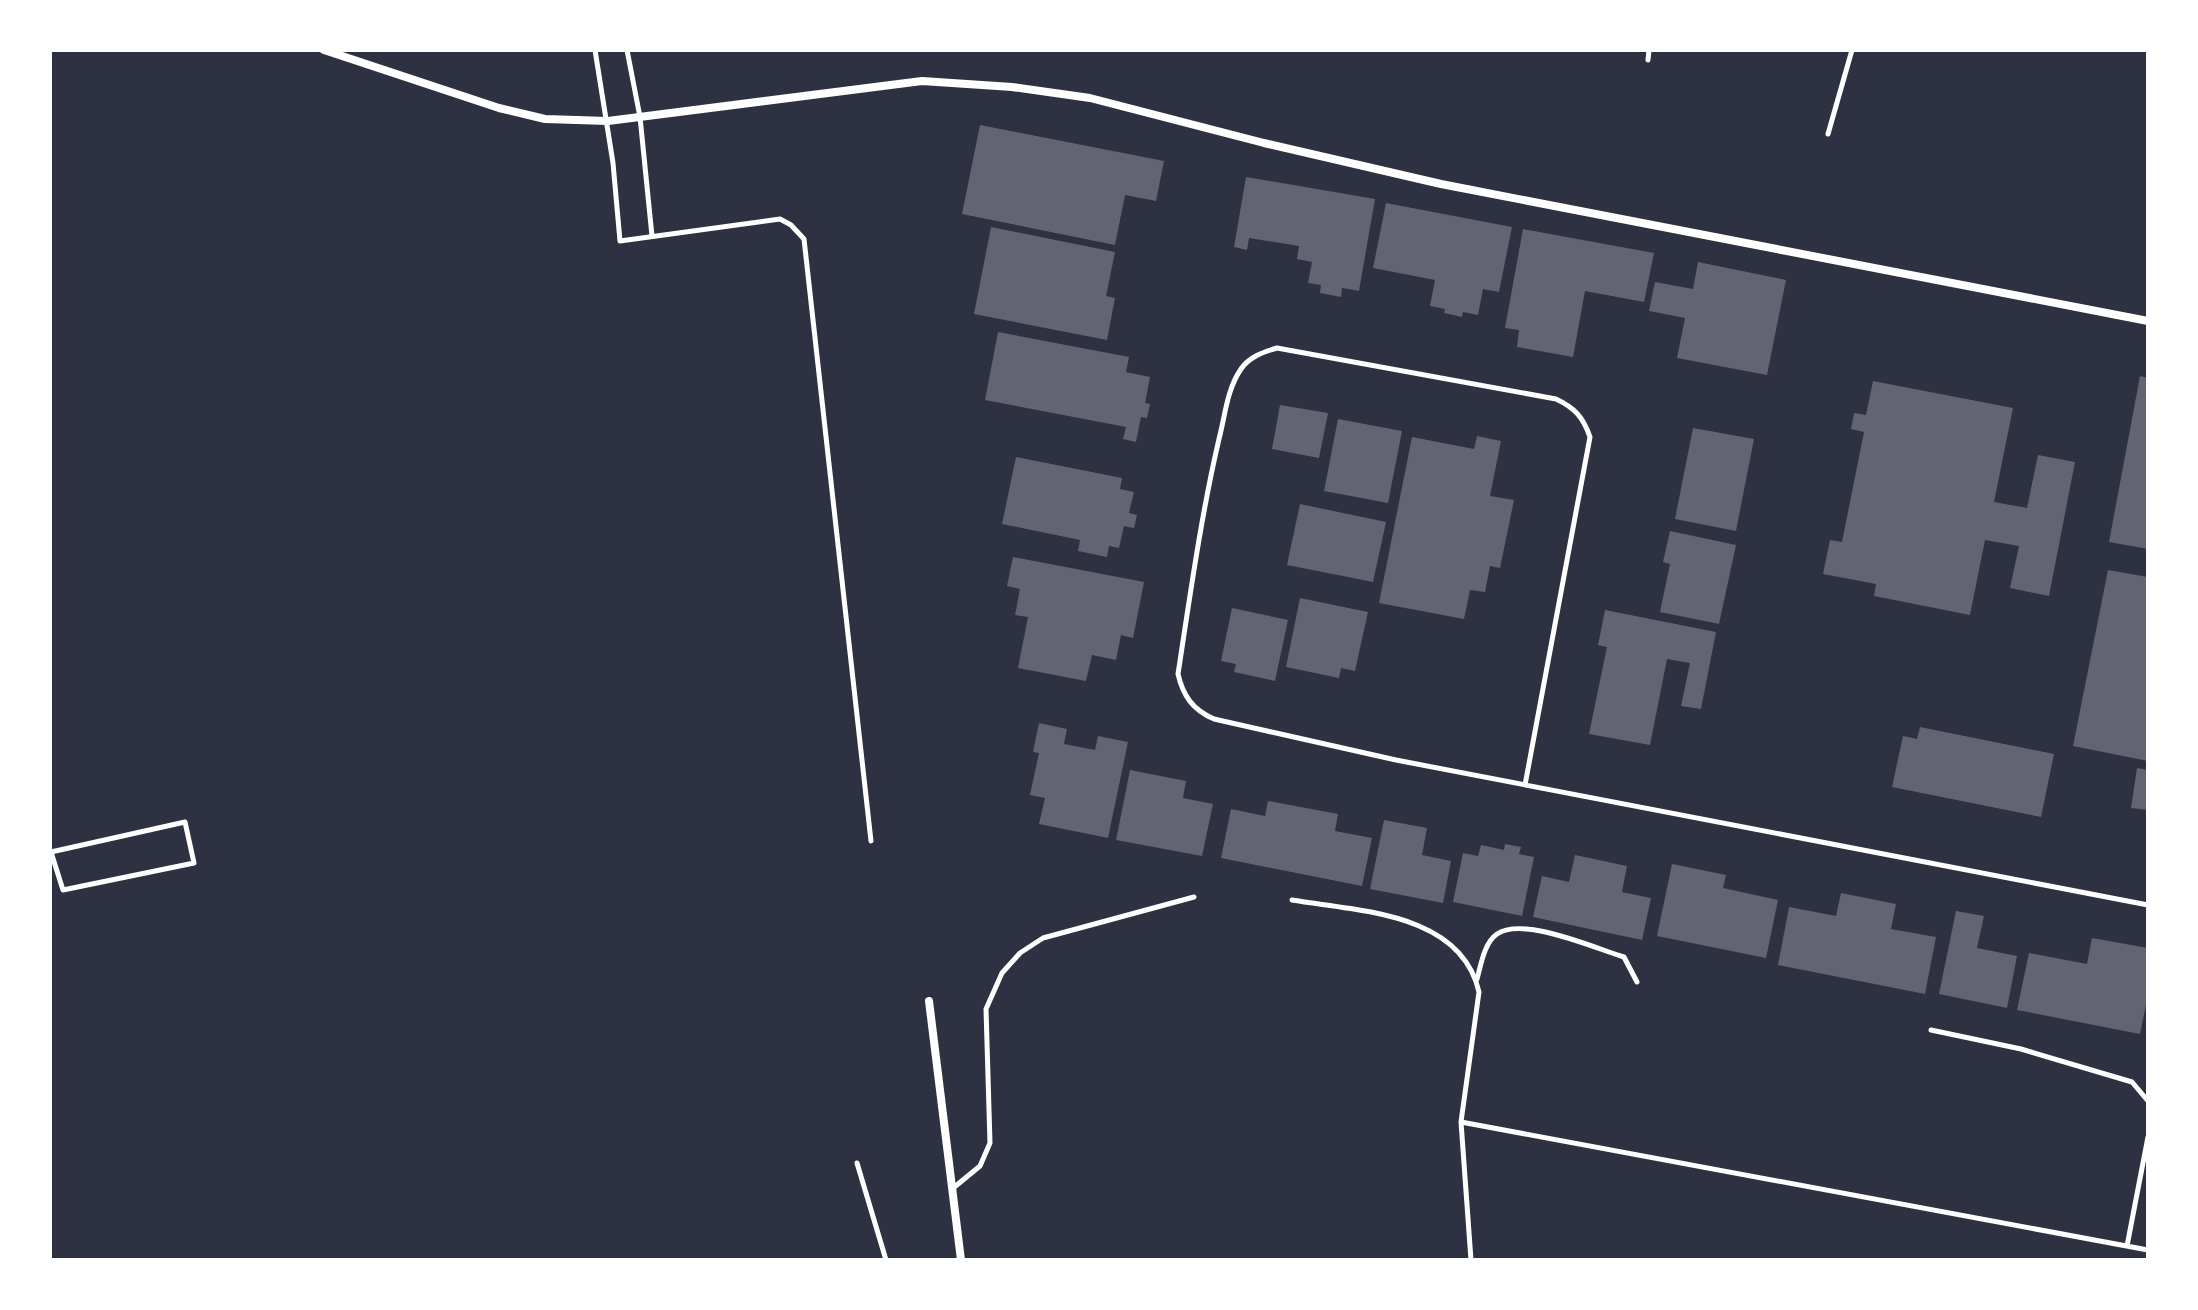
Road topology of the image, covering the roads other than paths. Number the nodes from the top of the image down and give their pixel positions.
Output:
1 (324, 50) edge
2 (595, 50) edge
3 (627, 50) edge
4 (1649, 50) edge
5 (1852, 50) edge
6 (1648, 60) dead end
7 (640, 117) junction
8 (608, 121) junction
9 (1828, 134) dead end
10 (652, 236) junction
11 (2148, 321) edge
12 (1525, 785) junction
13 (871, 841) dead end
14 (50, 851) edge
15 (1194, 897) dead end
16 (1292, 900) dead end
17 (2148, 905) edge
18 (1476, 980) junction
19 (1637, 982) dead end
20 (929, 1001) dead end
21 (1931, 1030) dead end
22 (2148, 1101) edge
23 (1461, 1122) junction
24 (2148, 1137) edge
25 (857, 1163) dead end
26 (952, 1189) junction
27 (2127, 1246) junction
28 (2148, 1250) edge
29 (886, 1260) edge
30 (961, 1260) edge
31 (1471, 1260) edge

1 - 8 street
2 - 8 lane
3 - 7 lane
4 - 6 lane
5 - 9 lane
7 - 8 street
7 - 10 lane
7 - 11 street
8 - 10 lane
10 - 13 lane
12 - 12 lane
12 - 17 lane
14 - 14 lane
15 - 26 lane
16 - 18 lane
18 - 19 lane
18 - 23 lane
20 - 26 street
21 - 22 lane
23 - 27 lane
23 - 31 lane
24 - 27 lane
25 - 29 lane
26 - 30 street
27 - 28 lane

